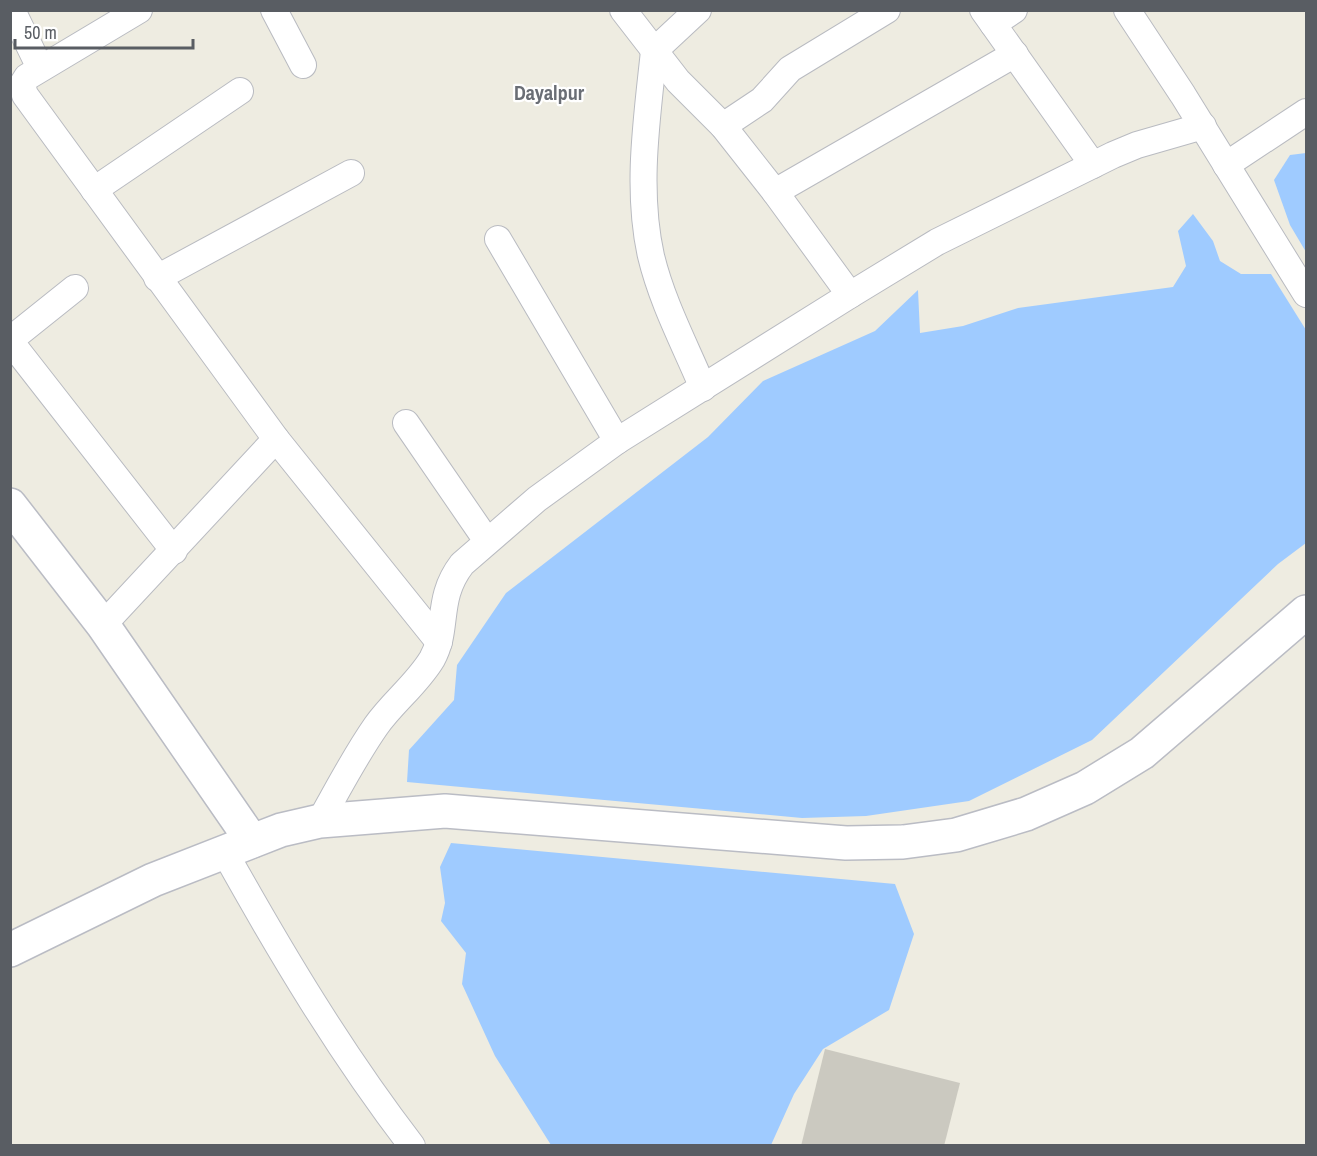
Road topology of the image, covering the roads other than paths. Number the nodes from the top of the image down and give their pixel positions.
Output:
1 (12, 10) edge
2 (140, 10) edge
3 (274, 10) edge
4 (623, 10) edge
5 (698, 10) edge
6 (887, 10) edge
7 (1127, 10) edge
8 (997, 15) edge
9 (654, 51) junction
10 (1015, 54) junction
11 (303, 65) dead end
12 (40, 68) junction
13 (240, 91) dead end
14 (1306, 112) edge
15 (723, 126) junction
16 (1203, 126) junction
17 (1093, 165) junction
18 (1226, 165) junction
19 (351, 173) dead end
20 (94, 190) junction
21 (776, 192) junction
22 (498, 239) dead end
23 (157, 278) junction
24 (75, 288) dead end
25 (1306, 294) edge
26 (850, 295) junction
27 (10, 340) edge
28 (703, 388) junction
29 (406, 423) dead end
30 (276, 439) junction
31 (617, 441) junction
32 (10, 505) edge
33 (487, 541) junction
34 (174, 551) junction
35 (1306, 612) edge
36 (103, 625) junction
37 (439, 642) junction
38 (320, 821) junction
39 (238, 846) junction
40 (10, 950) edge
41 (412, 1146) edge

1 - 12 street
2 - 12 street
3 - 11 street
4 - 9 street
5 - 9 street
6 - 15 street
7 - 16 street
8 - 10 street
9 - 15 street
9 - 28 street
10 - 17 street
10 - 21 street
12 - 20 street
13 - 20 street
14 - 18 street
15 - 21 street
16 - 17 street
16 - 18 street
17 - 26 street
18 - 25 street
19 - 23 street
20 - 23 street
21 - 26 street
22 - 31 street
23 - 30 street
24 - 27 street
26 - 28 street
27 - 34 street
28 - 31 street
29 - 33 street
30 - 34 street
30 - 37 street
31 - 33 street
32 - 36 street
33 - 37 street
34 - 36 street
35 - 38 street
36 - 39 street
37 - 38 street
38 - 39 street
39 - 40 street
39 - 41 street

